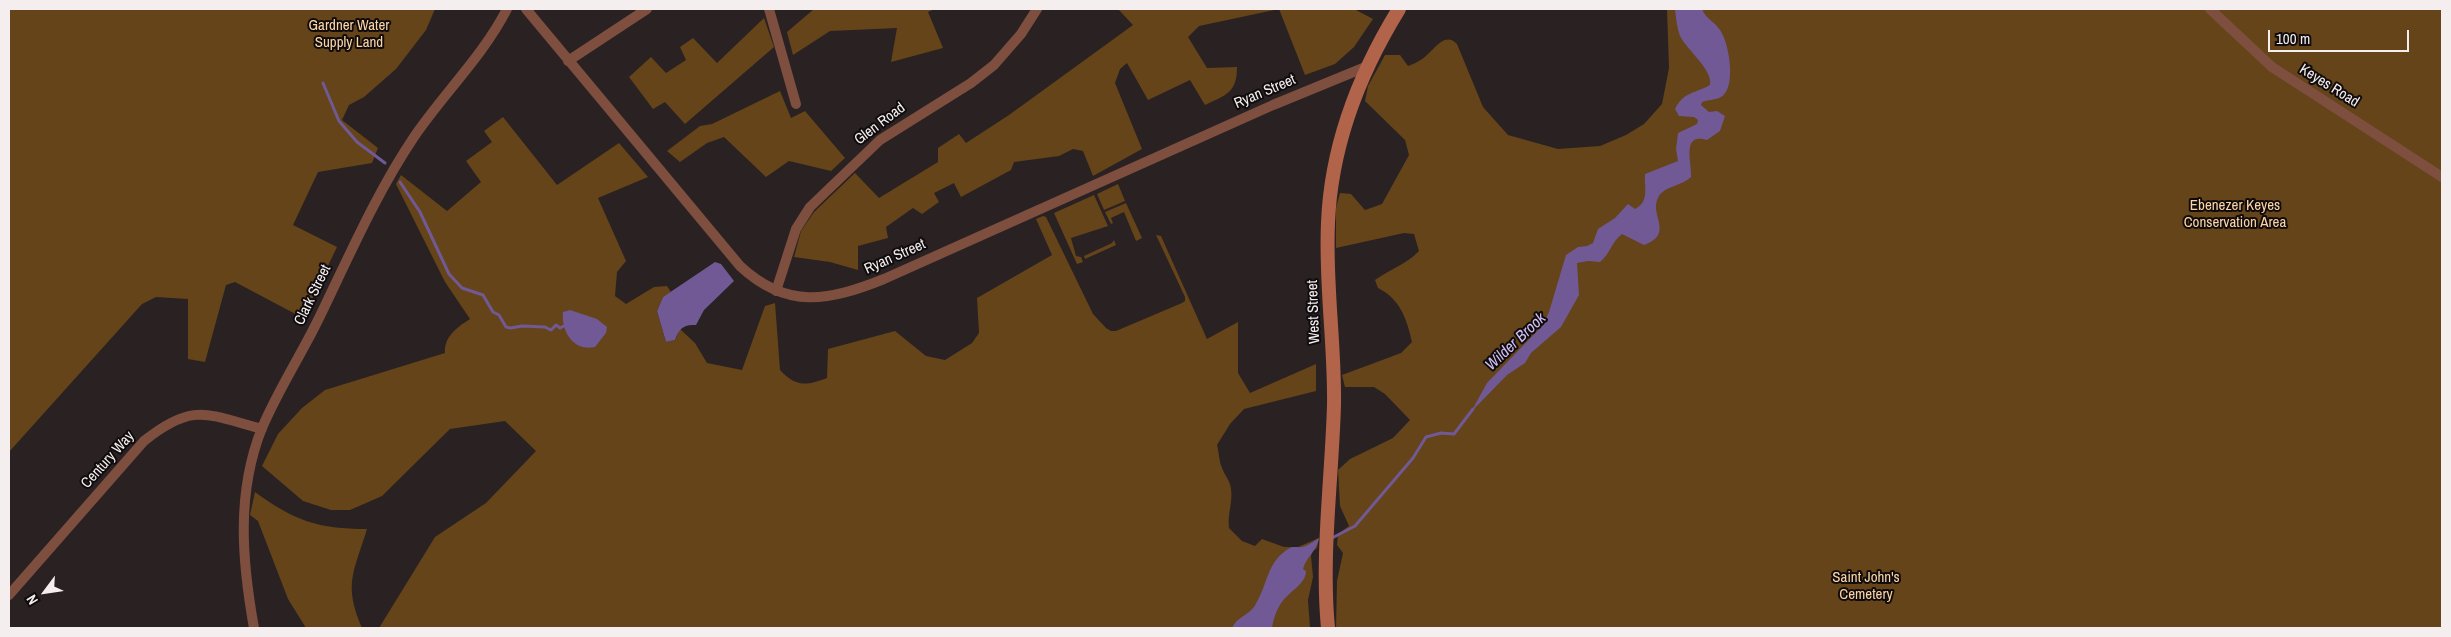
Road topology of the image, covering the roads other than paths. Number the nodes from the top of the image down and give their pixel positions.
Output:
1 (507, 9) edge
2 (526, 9) edge
3 (647, 9) edge
4 (769, 9) edge
5 (1037, 9) edge
6 (1399, 9) edge
7 (2210, 9) edge
8 (568, 61) junction
9 (1368, 66) junction
10 (796, 104) dead end
11 (2442, 177) edge
12 (776, 291) junction
13 (262, 429) junction
14 (9, 594) edge
15 (254, 628) edge
16 (1328, 628) edge

1 - 13 street, Clark Street
2 - 8 street, Ryan Street
3 - 8 street
4 - 10 street
5 - 12 street, Glen Road
6 - 9 main road, West Street
7 - 11 street, Keyes Road
8 - 12 street, Ryan Street
9 - 12 street, Ryan Street
9 - 16 main road, West Street
13 - 14 street, Century Way
13 - 15 street, Clark Street

